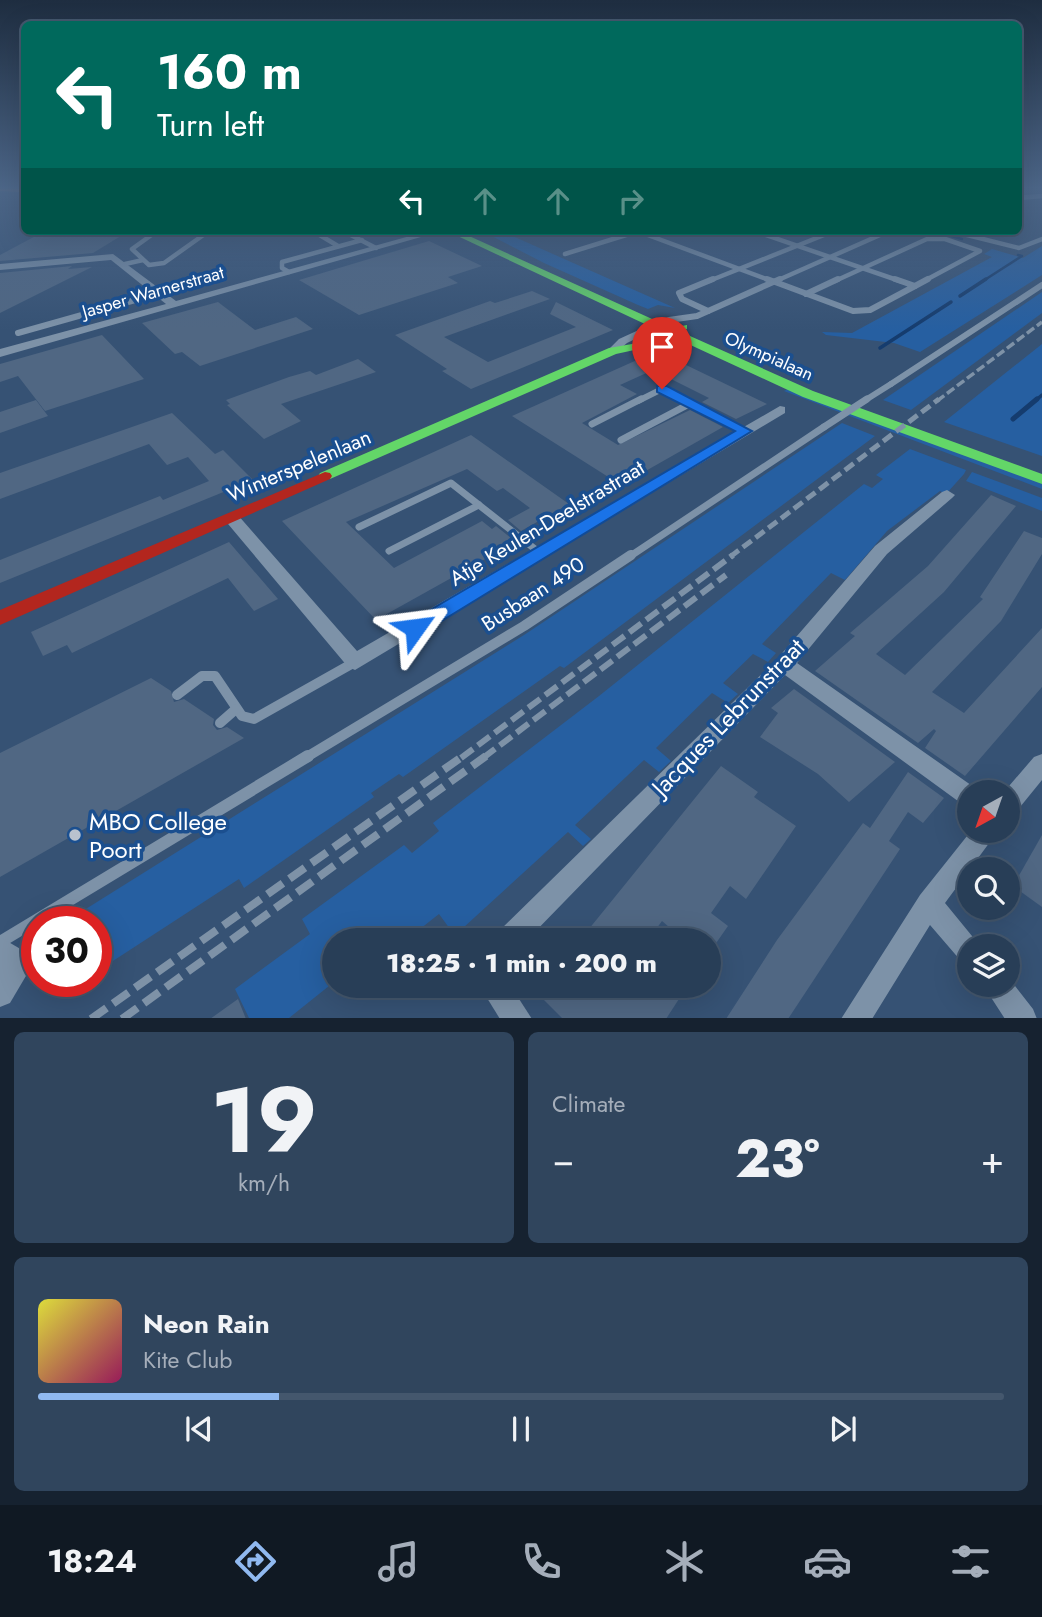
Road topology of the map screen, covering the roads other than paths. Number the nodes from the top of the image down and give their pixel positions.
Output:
1 (151, 235) edge
2 (203, 235) edge
3 (320, 235) edge
4 (352, 235) edge
5 (423, 235) edge
6 (460, 235) edge
7 (476, 235) edge
8 (625, 235) edge
9 (649, 235) edge
10 (765, 235) edge
11 (824, 235) edge
12 (880, 235) edge
13 (962, 235) edge
14 (974, 239) junction
15 (1042, 239) edge
16 (362, 240) junction
17 (958, 243) junction
18 (338, 246) junction
19 (797, 246) junction
20 (376, 248) junction
21 (565, 254) dead end
22 (830, 257) junction
23 (143, 260) junction
24 (125, 264) junction
25 (0, 267) edge
26 (862, 268) junction
27 (738, 269) junction
28 (289, 272) junction
29 (775, 282) junction
30 (1042, 285) edge
31 (915, 286) junction
32 (160, 293) junction
33 (806, 294) junction
34 (173, 304) junction
35 (708, 312) junction
36 (697, 316) junction
37 (670, 326) junction
38 (18, 332) dead end
39 (0, 353) edge
40 (691, 404) junction
41 (780, 410) dead end
42 (592, 424) dead end
43 (745, 431) junction
44 (621, 440) dead end
45 (1042, 465) edge
46 (1042, 478) edge
47 (947, 495) dead end
48 (479, 505) junction
49 (231, 518) junction
50 (359, 527) dead end
51 (389, 551) dead end
52 (540, 553) junction
53 (0, 618) edge
54 (355, 662) junction
55 (784, 664) junction
56 (177, 695) dead end
57 (236, 709) junction
58 (220, 723) dead end
59 (1042, 764) edge
60 (957, 788) edge
61 (1020, 790) edge
62 (976, 844) edge
63 (929, 904) junction
64 (520, 928) edge
65 (957, 937) edge
66 (3, 943) edge
67 (0, 993) edge
68 (1006, 997) edge
69 (503, 998) edge
70 (518, 1018) edge
71 (855, 1018) edge
72 (1023, 1018) edge

1 - 23 lane
2 - 23 lane
3 - 18 lane
4 - 16 lane
5 - 20 street, Jasper Warnerstraat
6 - 37 street, Olympialaan
7 - 37 street, Olympialaan
8 - 21 lane
9 - 27 lane
10 - 19 lane
11 - 19 lane
12 - 22 lane
13 - 14 lane
14 - 15 lane
14 - 17 lane
16 - 18 lane
16 - 20 lane
17 - 26 lane
17 - 31 lane
18 - 28 lane
19 - 22 lane
19 - 27 lane
20 - 28 street, Jasper Warnerstraat
22 - 26 lane
22 - 29 lane
23 - 24 lane
24 - 25 street
24 - 32 street
26 - 31 lane
26 - 33 lane
27 - 29 lane
27 - 35 lane
28 - 34 street, Jasper Warnerstraat
29 - 33 lane
29 - 35 lane
30 - 66 lane, Busbaan 490, bridge
31 - 33 lane
32 - 34 street
32 - 38 lane
34 - 39 street, Jasper Warnerstraat
35 - 36 lane
36 - 37 lane
36 - 37 lane
37 - 45 street, Olympialaan
37 - 46 street, Olympialaan
37 - 49 street, Winterspelenlaan
40 - 42 lane
40 - 43 lane
40 - 44 lane
41 - 43 street, Atje Keulen-Deelstrastraat
43 - 52 street, Atje Keulen-Deelstrastraat
47 - 55 street, Jacques Lebrunstraat
48 - 50 lane
48 - 51 lane
48 - 52 lane
49 - 53 street, Winterspelenlaan
49 - 54 street
52 - 54 street, Atje Keulen-Deelstrastraat
54 - 57 lane
55 - 60 street
55 - 64 street, Jacques Lebrunstraat
56 - 57 lane
57 - 58 lane
59 - 61 street
62 - 63 street
63 - 65 street
63 - 71 street
66 - 67 street
68 - 72 street
69 - 70 street

